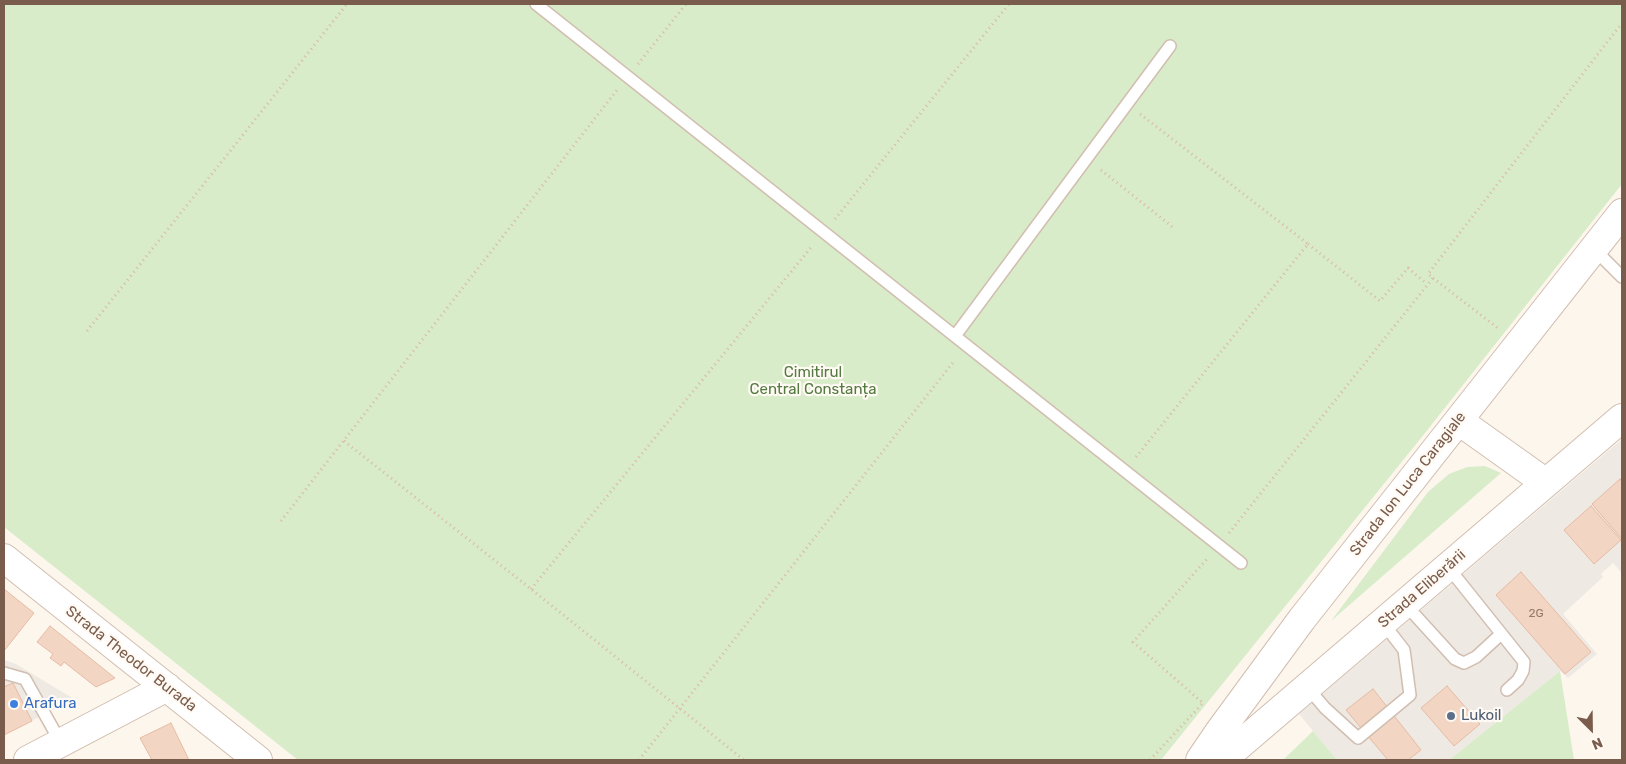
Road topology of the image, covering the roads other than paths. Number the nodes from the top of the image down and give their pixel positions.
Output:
1 (536, 4) edge
2 (1170, 46) dead end
3 (1622, 213) edge
4 (1594, 249) junction
5 (1622, 277) edge
6 (955, 336) junction
7 (1622, 418) edge
8 (1459, 420) junction
9 (1546, 484) junction
10 (4, 558) edge
11 (1241, 563) dead end
12 (1448, 567) junction
13 (1405, 604) junction
14 (1383, 623) junction
15 (1500, 634) junction
16 (4, 673) edge
17 (167, 688) junction
18 (1307, 688) junction
19 (1507, 690) dead end
20 (61, 743) junction
21 (28, 760) edge
22 (258, 760) edge
23 (1200, 760) edge
24 (1222, 760) edge

1 - 6 lane
2 - 6 lane
3 - 4 street, Strada Ion Luca Caragiale
4 - 5 lane
4 - 8 street, Strada Ion Luca Caragiale
6 - 11 lane
7 - 9 street, Strada Eliberării
8 - 9 street
8 - 23 street, Strada Ion Luca Caragiale
9 - 12 street, Strada Eliberării
10 - 17 street, Strada Theodor Burada
12 - 13 street, Strada Eliberării
12 - 15 lane
13 - 14 street, Strada Eliberării
13 - 15 lane
14 - 18 street, Strada Eliberării
14 - 18 lane
15 - 19 lane
16 - 20 lane
17 - 20 street
17 - 22 street, Strada Theodor Burada
18 - 24 street, Strada Eliberării
20 - 21 street

